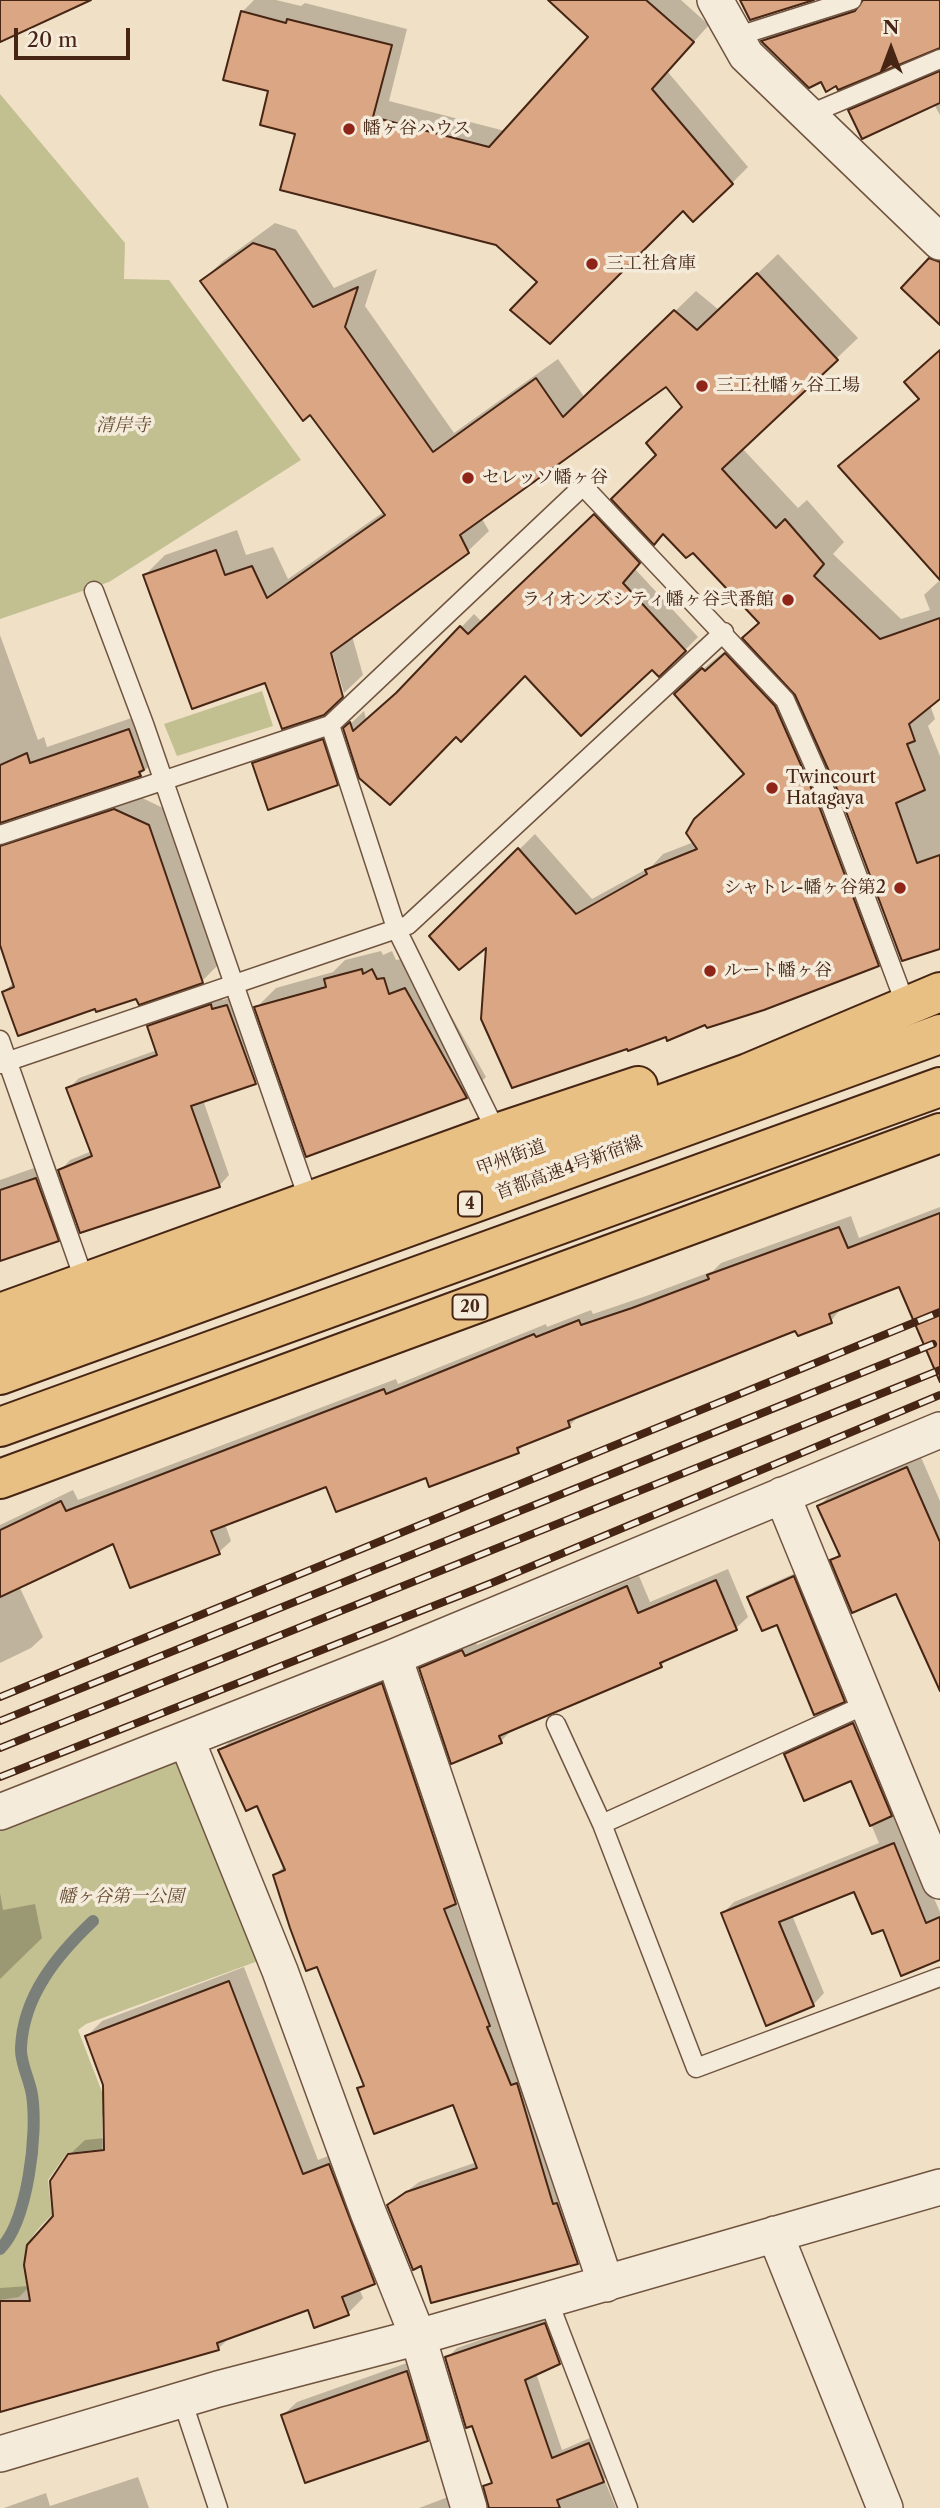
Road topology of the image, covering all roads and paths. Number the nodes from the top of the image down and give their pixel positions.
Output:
1 (715, 0) edge
2 (852, 0) edge
3 (735, 37) junction
4 (940, 59) edge
5 (810, 114) junction
6 (940, 242) edge
7 (94, 591) dead end
8 (724, 632) junction
9 (330, 725) junction
10 (163, 780) junction
11 (0, 835) edge
12 (396, 928) junction
13 (940, 982) edge
14 (233, 984) junction
15 (940, 992) edge
16 (902, 995) junction
17 (940, 1034) edge
18 (0, 1040) edge
19 (4, 1063) edge
20 (940, 1087) edge
21 (940, 1121) edge
22 (497, 1133) junction
23 (940, 1133) edge
24 (309, 1201) junction
25 (85, 1282) junction
26 (0, 1312) edge
27 (0, 1343) edge
28 (0, 1375) edge
29 (0, 1427) edge
30 (940, 1430) edge
31 (0, 1452) edge
32 (0, 1479) edge
33 (782, 1495) junction
34 (394, 1657) junction
35 (867, 1704) junction
36 (556, 1724) dead end
37 (187, 1741) junction
38 (0, 1812) edge
39 (602, 1824) junction
40 (940, 1881) edge
41 (940, 1978) edge
42 (940, 2187) edge
43 (775, 2234) junction
44 (606, 2284) junction
45 (548, 2300) junction
46 (418, 2337) junction
47 (182, 2400) junction
48 (0, 2454) edge
49 (218, 2508) edge
50 (469, 2508) edge
51 (628, 2508) edge
52 (886, 2508) edge

1 - 3 street
2 - 3 lane
3 - 5 street
4 - 5 lane
5 - 6 street
7 - 10 lane
8 - 9 lane
8 - 12 lane
8 - 16 lane
9 - 10 lane
9 - 12 lane
10 - 11 lane
10 - 14 lane
12 - 14 lane
12 - 22 lane
13 - 16 highway
14 - 19 lane
14 - 24 lane
15 - 27 highway, 甲州街道
16 - 22 highway
17 - 28 highway, 首都高速4号新宿線 / 4
18 - 19 lane
19 - 25 lane
20 - 29 highway
21 - 31 highway, 20
22 - 24 highway
23 - 32 highway, 20
24 - 25 highway
25 - 26 highway
30 - 33 street
33 - 34 street
33 - 35 street
34 - 37 street
34 - 44 street
35 - 39 lane
35 - 40 street
36 - 39 lane
37 - 38 street
37 - 46 street
39 - 41 lane
42 - 43 street
43 - 44 street
43 - 52 street
44 - 45 street
45 - 46 street
45 - 51 lane
46 - 47 street
46 - 50 street
47 - 48 street
47 - 49 lane

